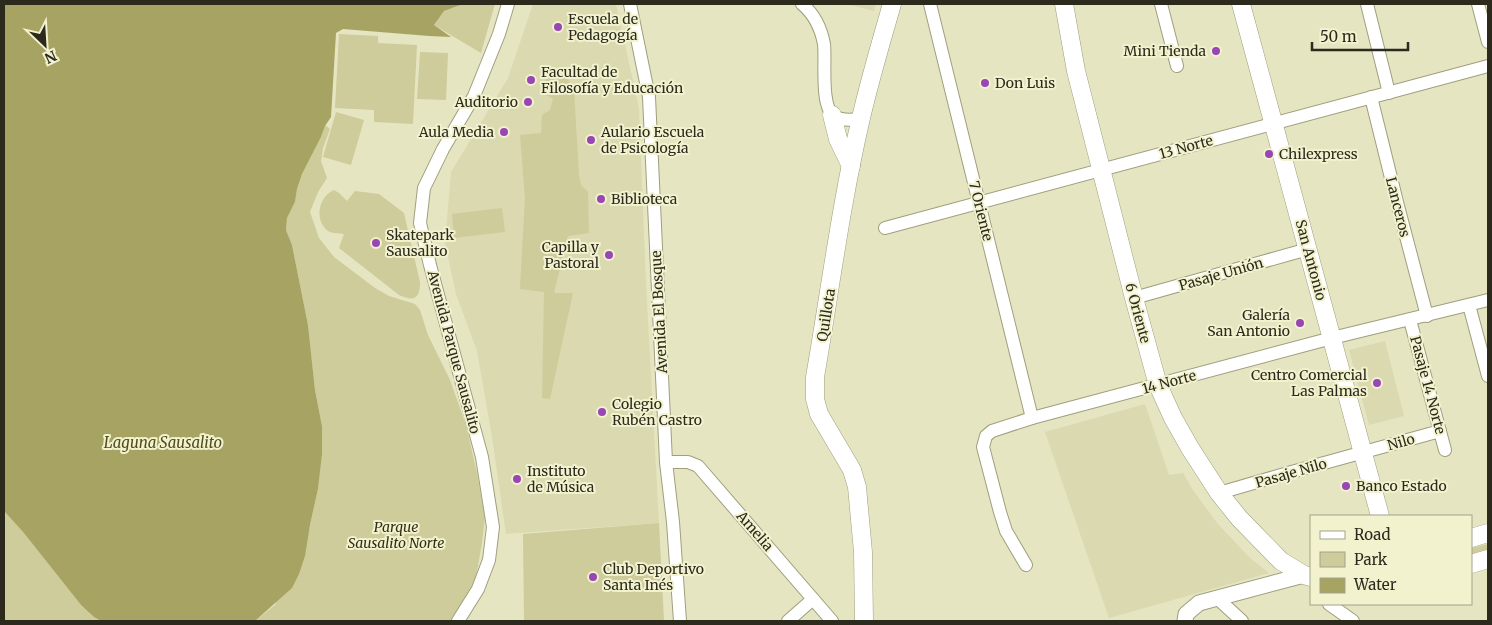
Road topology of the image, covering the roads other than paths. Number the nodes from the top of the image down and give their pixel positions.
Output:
1 (508, 4) edge
2 (630, 4) edge
3 (802, 4) edge
4 (892, 4) edge
5 (930, 4) edge
6 (1064, 4) edge
7 (1161, 4) edge
8 (1242, 4) edge
9 (1367, 4) edge
10 (1478, 4) edge
11 (1488, 42) edge
12 (1177, 66) dead end
13 (1488, 66) edge
14 (1389, 93) junction
15 (1371, 97) junction
16 (832, 116) junction
17 (860, 119) junction
18 (1274, 124) junction
19 (851, 166) junction
20 (1102, 170) junction
21 (979, 203) junction
22 (885, 228) dead end
23 (1308, 249) junction
24 (1134, 298) junction
25 (1488, 300) edge
26 (1469, 305) junction
27 (1427, 316) junction
28 (1410, 320) junction
29 (1332, 338) junction
30 (1488, 376) edge
31 (1158, 385) junction
32 (1032, 418) junction
33 (1440, 431) junction
34 (1445, 450) dead end
35 (1362, 452) junction
36 (666, 462) junction
37 (1219, 493) junction
38 (1380, 515) edge
39 (1488, 533) edge
40 (1472, 538) edge
41 (1488, 559) edge
42 (1472, 564) edge
43 (1026, 565) dead end
44 (1308, 578) edge
45 (1217, 598) junction
46 (814, 599) junction
47 (1331, 605) edge
48 (458, 621) edge
49 (680, 621) edge
50 (788, 621) edge
51 (832, 621) edge
52 (864, 621) edge
53 (1185, 621) edge
54 (1242, 621) edge
55 (1353, 621) edge

1 - 48 street, Avenida Parque Sausalito
2 - 36 street, Avenida El Bosque
3 - 16 street
4 - 17 main road, Quillota
5 - 21 street, 7 Oriente
6 - 20 main road, 6 Oriente
7 - 12 street
8 - 18 main road, San Antonio
9 - 14 street
10 - 11 street
13 - 14 street, 13 Norte
14 - 15 street, 13 Norte
15 - 18 street, 13 Norte
15 - 27 street, Lanceros
16 - 17 street
16 - 19 main road
17 - 19 main road, Quillota
18 - 20 street, 13 Norte
18 - 23 main road, San Antonio
19 - 52 main road, Quillota
20 - 21 street, 13 Norte
20 - 24 main road, 6 Oriente
21 - 22 street, 13 Norte
21 - 32 street, 7 Oriente
23 - 24 street, Pasaje Unión
23 - 29 main road, San Antonio
24 - 31 main road, 6 Oriente
25 - 26 street, 14 Norte
26 - 27 street, 14 Norte
26 - 30 street
27 - 28 street, 14 Norte
28 - 29 street, 14 Norte
28 - 33 street, Pasaje 14 Norte
29 - 31 street, 14 Norte
29 - 35 main road, San Antonio
31 - 32 street, 14 Norte
31 - 37 main road, 6 Oriente
32 - 43 street, 14 Norte
33 - 34 street, Pasaje 14 Norte
33 - 35 street, Nilo
35 - 37 street, Pasaje Nilo
35 - 38 main road, San Antonio
36 - 46 street, Amelia
36 - 49 street, Avenida El Bosque
37 - 44 main road, 6 Oriente
39 - 40 main road
41 - 42 main road
44 - 45 street
45 - 53 street
45 - 54 street
46 - 50 street
46 - 51 street, Amelia
47 - 55 street

